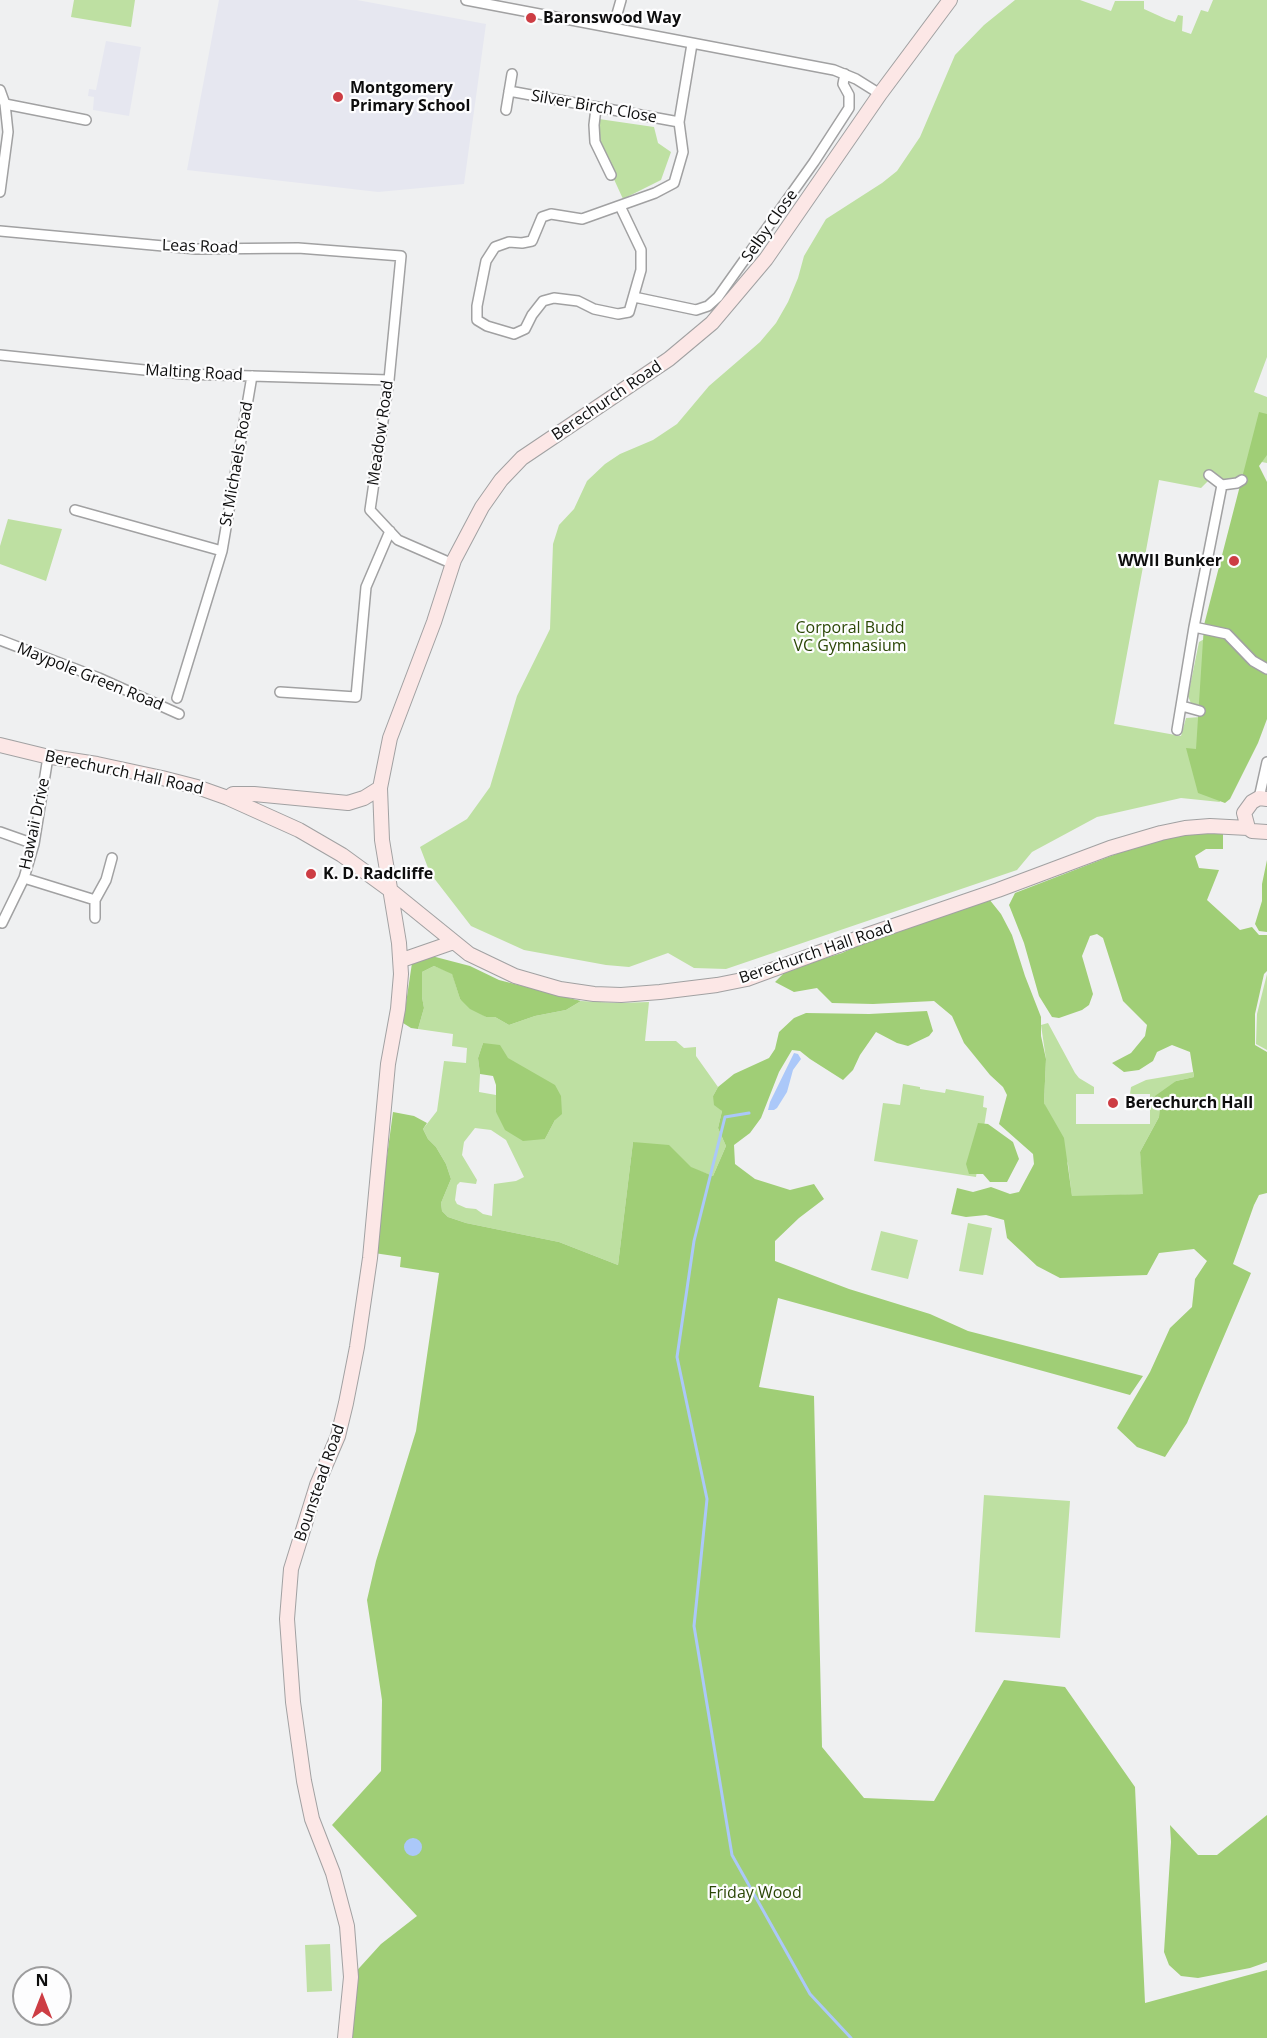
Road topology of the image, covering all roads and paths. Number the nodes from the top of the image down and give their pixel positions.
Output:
1 (466, 0) edge
2 (621, 0) edge
3 (951, 0) edge
4 (613, 28) junction
5 (692, 44) junction
6 (512, 74) dead end
7 (845, 74) junction
8 (0, 90) edge
9 (509, 92) junction
10 (880, 94) junction
11 (5, 104) junction
12 (596, 108) junction
13 (506, 110) dead end
14 (86, 120) dead end
15 (679, 122) junction
16 (611, 175) dead end
17 (0, 192) edge
18 (620, 206) junction
19 (0, 231) edge
20 (401, 256) joint
21 (634, 297) junction
22 (0, 355) edge
23 (252, 376) junction
24 (389, 380) junction
25 (1209, 475) dead end
26 (1242, 480) dead end
27 (1222, 485) junction
28 (75, 510) dead end
29 (390, 531) junction
30 (222, 551) junction
31 (453, 564) junction
32 (1194, 627) junction
33 (0, 640) edge
34 (1267, 669) edge
35 (280, 692) dead end
36 (177, 698) dead end
37 (1182, 706) junction
38 (1200, 711) dead end
39 (179, 714) dead end
40 (1177, 730) dead end
41 (0, 745) edge
42 (48, 757) junction
43 (1267, 762) edge
44 (380, 788) junction
45 (228, 798) junction
46 (1263, 799) edge
47 (1244, 813) junction
48 (1210, 826) junction
49 (1248, 828) junction
50 (0, 832) edge
51 (1267, 832) edge
52 (34, 844) junction
53 (384, 854) junction
54 (111, 858) dead end
55 (365, 872) junction
56 (24, 878) junction
57 (390, 890) junction
58 (95, 900) junction
59 (95, 918) dead end
60 (2, 923) dead end
61 (454, 942) junction
62 (402, 960) junction
63 (345, 2038) edge

1 - 4 street
2 - 4 street
3 - 10 street, Berechurch Road
4 - 5 street
5 - 7 street
5 - 15 street
6 - 9 street
7 - 10 street
7 - 21 street, Selby Close
8 - 11 street
9 - 12 street, Silver Birch Close
9 - 13 street
10 - 31 street, Berechurch Road
11 - 14 street
11 - 17 street
12 - 15 street, Silver Birch Close
12 - 16 street
15 - 18 street
18 - 21 street
18 - 21 street
19 - 20 street, Leas Road
20 - 24 street, Meadow Road
22 - 23 street, Malting Road
23 - 24 street, Malting Road
23 - 30 street, St Michaels Road
24 - 29 street, Meadow Road
25 - 27 street
26 - 27 street
27 - 32 street
28 - 30 street, St Michaels Road
29 - 31 street, Meadow Road
29 - 35 street
30 - 36 street, St Michaels Road
31 - 44 street, Berechurch Road
32 - 34 street
32 - 37 street
33 - 39 street, Maypole Green Road
37 - 38 street
37 - 40 street
41 - 42 street, Berechurch Hall Road
42 - 45 street, Berechurch Hall Road
42 - 52 street, Hawaii Drive
43 - 46 street
44 - 45 street
44 - 53 street, Berechurch Road
45 - 55 street, Berechurch Hall Road
46 - 47 street
47 - 48 street, Berechurch Hall Road
47 - 49 street
48 - 49 street, Berechurch Hall Road
48 - 61 street, Berechurch Hall Road
49 - 51 street, Berechurch Hall Road
50 - 52 street
52 - 56 street, Hawaii Drive
53 - 55 street
53 - 57 street, Berechurch Road
54 - 58 street
55 - 57 street, Berechurch Hall Road
56 - 58 street
56 - 60 street, Hawaii Drive
57 - 61 street, Berechurch Hall Road
57 - 62 street, Bounstead Road
58 - 59 street
61 - 62 street
62 - 63 street, Bounstead Road

